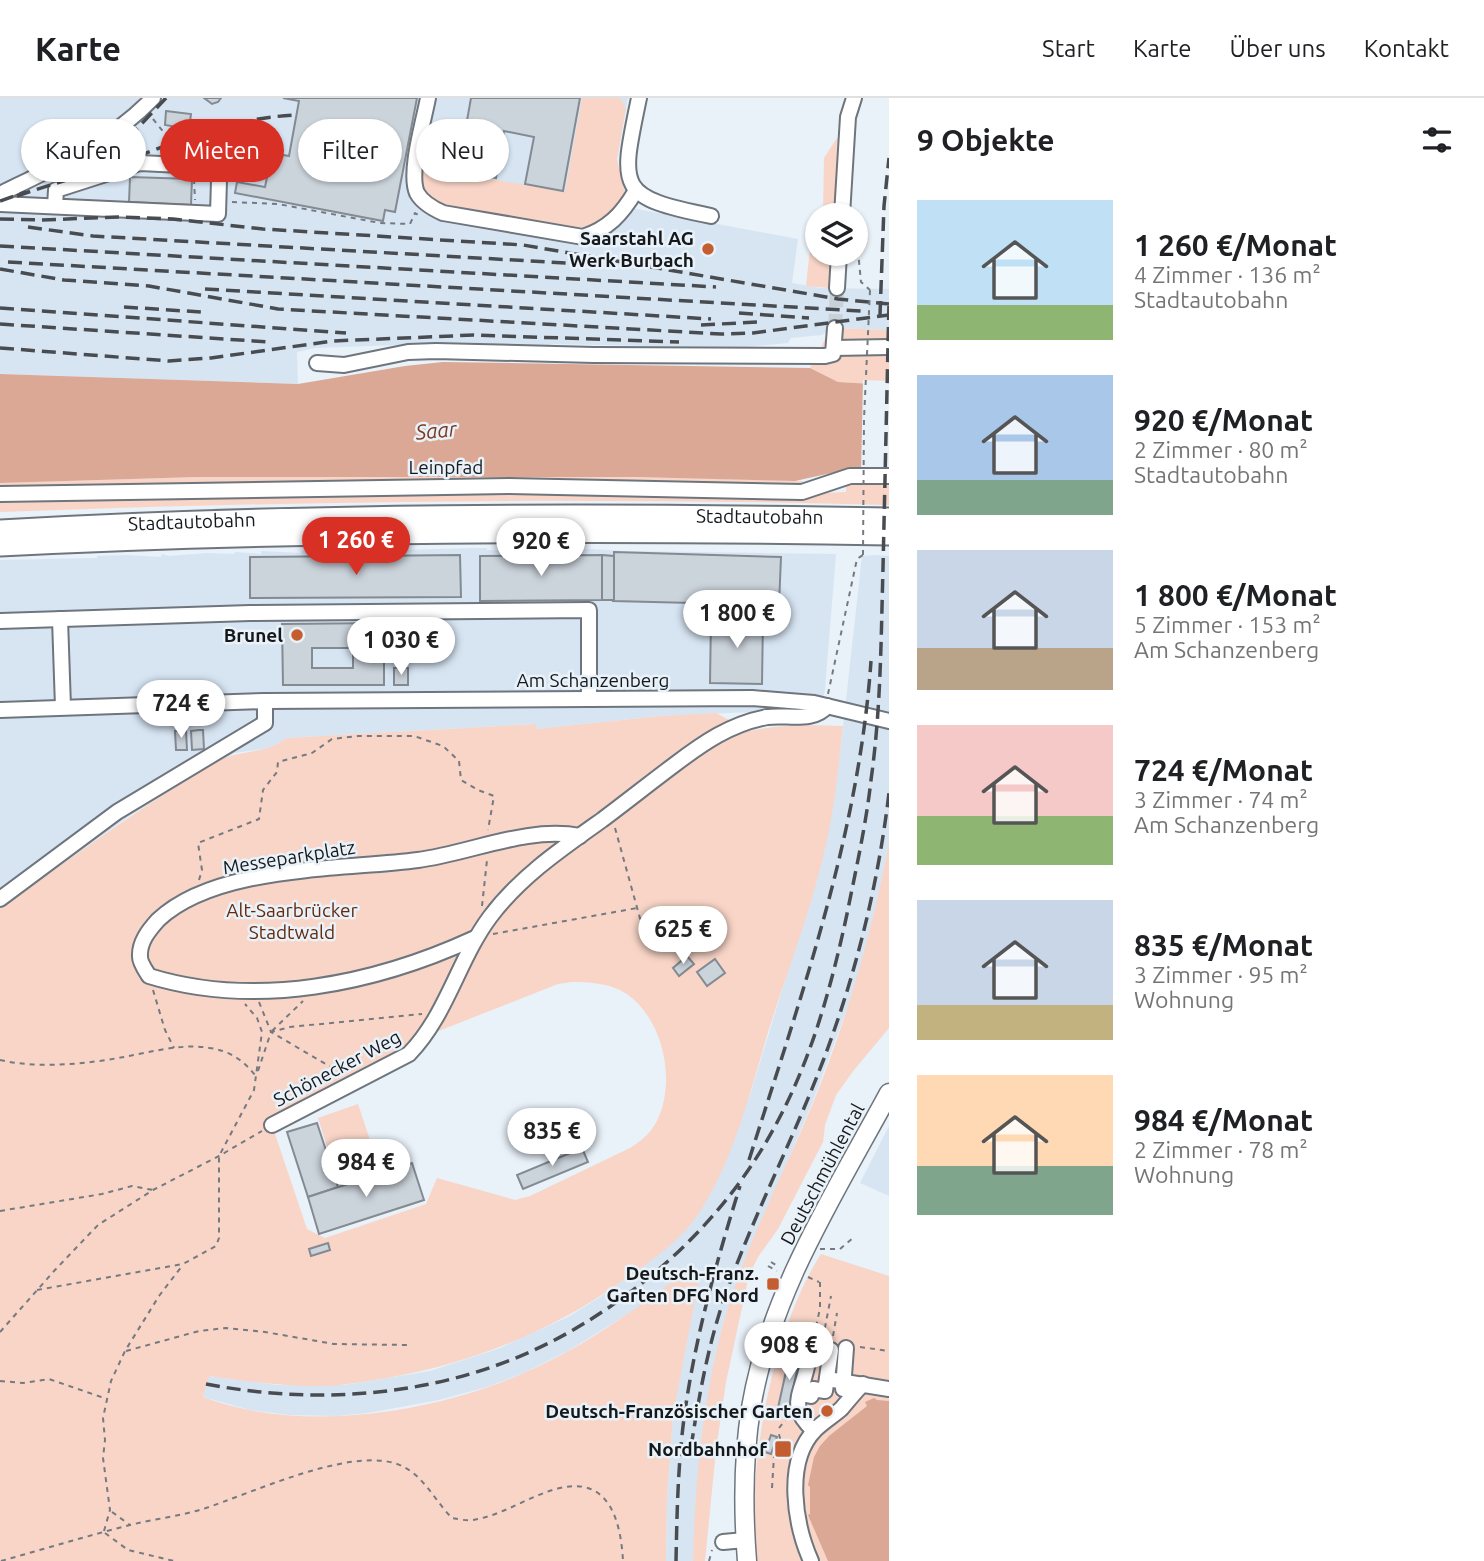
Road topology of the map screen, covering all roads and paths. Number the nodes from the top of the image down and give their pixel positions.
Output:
1 (428, 98) edge
2 (639, 98) edge
3 (854, 98) edge
4 (148, 103) edge
5 (160, 121) edge
6 (160, 164) edge
7 (194, 182) edge
8 (219, 182) edge
9 (635, 192) junction
10 (0, 194) edge
11 (200, 200) dead end
12 (218, 201) junction
13 (843, 203) edge
14 (0, 204) edge
15 (55, 206) junction
16 (711, 216) dead end
17 (426, 218) dead end
18 (838, 266) edge
19 (859, 266) edge
20 (836, 288) tunnel mouth
21 (835, 328) tunnel mouth
22 (834, 348) junction
23 (889, 348) edge
24 (317, 363) dead end
25 (889, 476) edge
26 (0, 494) edge
27 (889, 519) edge
28 (0, 530) edge
29 (813, 533) junction
30 (889, 535) edge
31 (889, 543) edge
32 (0, 546) edge
33 (60, 619) junction
34 (0, 621) edge
35 (829, 689) dead end
36 (589, 699) junction
37 (265, 701) junction
38 (827, 706) junction
39 (63, 707) junction
40 (0, 710) edge
41 (889, 721) edge
42 (611, 813) junction
43 (579, 836) junction
44 (488, 846) junction
45 (193, 897) junction
46 (0, 899) edge
47 (637, 908) junction
48 (482, 909) dead end
49 (475, 938) junction
50 (646, 940) dead end
51 (149, 976) junction
52 (318, 986) junction
53 (221, 990) junction
54 (258, 1001) dead end
55 (439, 1014) junction
56 (271, 1032) junction
57 (174, 1048) junction
58 (0, 1060) edge
59 (256, 1076) junction
60 (356, 1082) junction
61 (889, 1093) edge
62 (272, 1125) joint
63 (219, 1156) junction
64 (153, 1191) junction
65 (0, 1212) edge
66 (853, 1238) dead end
67 (808, 1244) junction
68 (771, 1262) dead end
69 (184, 1264) junction
70 (768, 1266) dead end
71 (777, 1271) dead end
72 (782, 1273) dead end
73 (807, 1277) dead end
74 (820, 1277) dead end
75 (820, 1282) junction
76 (37, 1290) junction
77 (831, 1296) dead end
78 (837, 1313) dead end
79 (0, 1332) edge
80 (408, 1345) dead end
81 (827, 1346) junction
82 (846, 1348) dead end
83 (125, 1351) junction
84 (807, 1367) joint
85 (827, 1379) junction
86 (0, 1381) edge
87 (844, 1381) junction
88 (863, 1384) junction
89 (889, 1389) edge
90 (801, 1394) junction
91 (108, 1399) junction
92 (840, 1409) junction
93 (796, 1410) junction
94 (814, 1431) junction
95 (772, 1488) dead end
96 (110, 1510) junction
97 (131, 1525) junction
98 (104, 1532) junction
99 (745, 1540) junction
100 (723, 1542) dead end
101 (1, 1561) edge
102 (174, 1561) edge
103 (623, 1561) edge
104 (747, 1561) edge
105 (811, 1561) edge

1 - 9 street
2 - 9 street
3 - 13 street
4 - 5 path
4 - 10 street
6 - 15 street
7 - 11 path
8 - 12 street
9 - 16 street
12 - 15 street
12 - 17 path
14 - 15 street
18 - 20 street
19 - 35 path, bridge
21 - 22 street
22 - 23 street
22 - 24 street
25 - 26 street, Leinpfad
27 - 28 highway, Stadtautobahn
29 - 30 highway, Stadtautobahn
29 - 31 highway
29 - 32 highway, Stadtautobahn
33 - 34 street
33 - 36 street
33 - 39 street
36 - 37 street, Am Schanzenberg
36 - 38 street, Am Schanzenberg
37 - 39 street, Am Schanzenberg
37 - 46 street
38 - 41 street, Am Schanzenberg
38 - 42 street, Schönecker Weg
39 - 40 street, Am Schanzenberg
42 - 43 street, Schönecker Weg
42 - 47 path
43 - 44 street, Messeparkplatz
43 - 49 street, Schönecker Weg
44 - 45 street, Messeparkplatz
44 - 45 path
44 - 48 path
45 - 51 street, Messeparkplatz
47 - 49 path
47 - 50 path
49 - 52 street
49 - 55 street, Schönecker Weg
51 - 53 street
51 - 57 path
52 - 53 street
52 - 56 path
53 - 59 path
54 - 56 path
55 - 56 path
55 - 60 street, Schönecker Weg
56 - 59 path
56 - 60 path
57 - 58 path
57 - 59 path
59 - 63 path
60 - 62 street, Schönecker Weg
61 - 67 main road, Deutschmühlental
62 - 63 path, Schönecker Weg
63 - 64 path, Schönecker Weg
63 - 69 path
64 - 65 path
64 - 76 path, Schönecker Weg
66 - 67 path
67 - 99 main road, Deutschmühlental
68 - 72 path
69 - 76 path
69 - 83 path
70 - 71 path
73 - 75 path
74 - 75 path
75 - 84 path
76 - 79 path, Schönecker Weg
77 - 81 path
78 - 81 path
80 - 83 path
81 - 85 street
82 - 87 street
83 - 91 path
84 - 90 street
85 - 87 street
85 - 90 street
86 - 91 path
87 - 88 street
87 - 92 street
88 - 89 street
88 - 92 street
90 - 93 street
91 - 96 path
92 - 94 street
93 - 94 street
93 - 95 path
94 - 105 street
96 - 97 path
96 - 98 path
97 - 98 path
97 - 103 path
98 - 101 path
98 - 102 path
99 - 100 street
99 - 104 main road, Deutschmühlental

